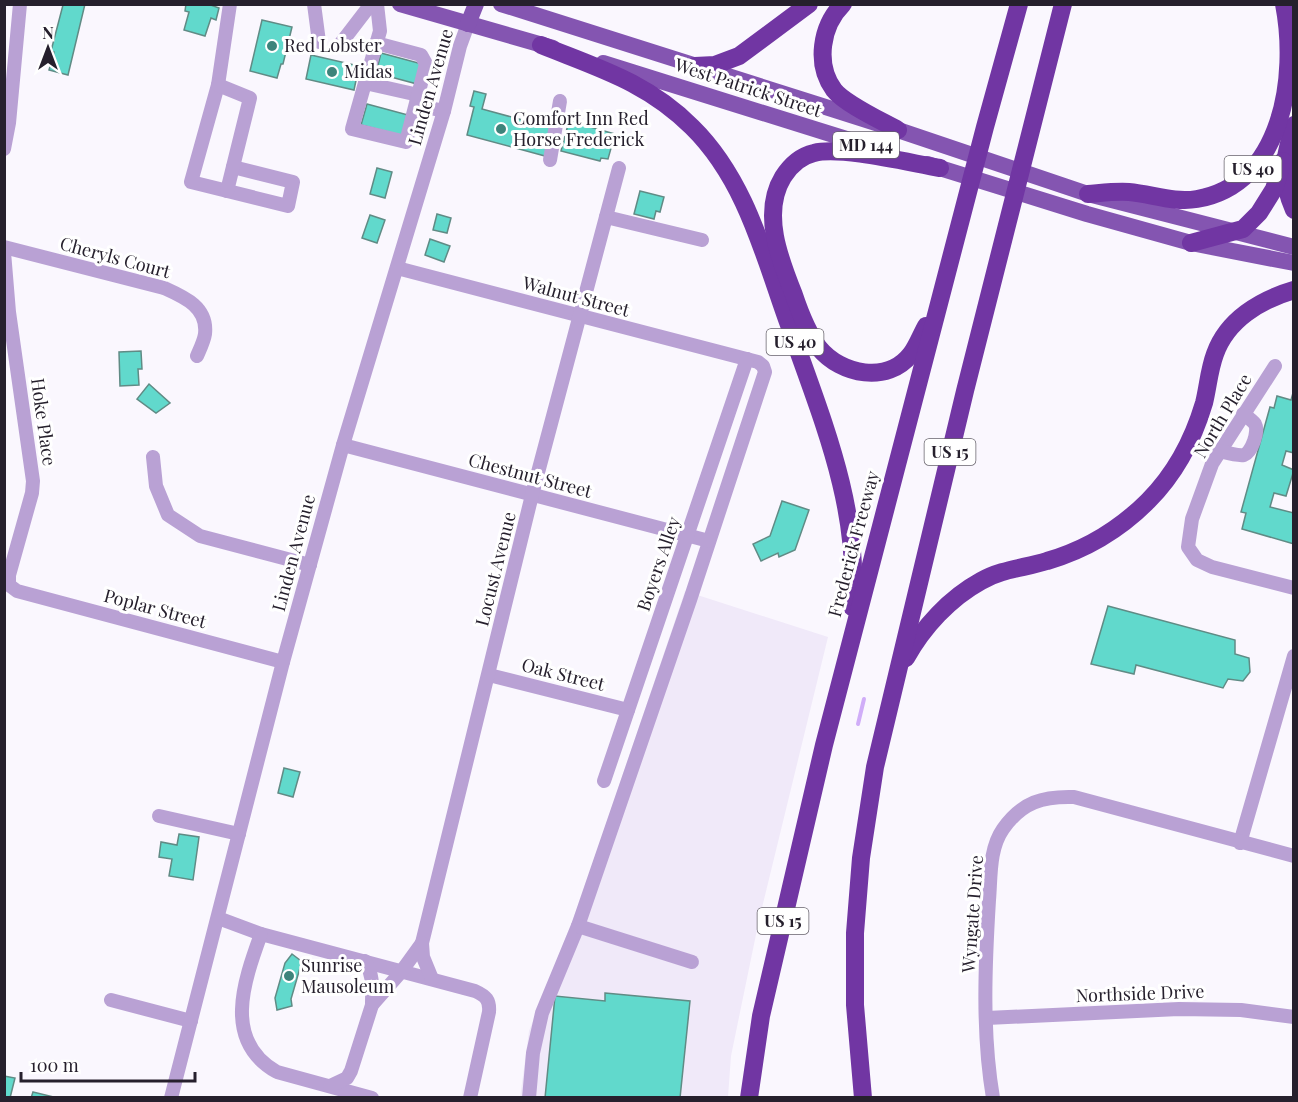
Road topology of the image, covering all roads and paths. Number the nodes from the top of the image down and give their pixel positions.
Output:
1 (20, 4) edge
2 (314, 4) edge
3 (371, 4) edge
4 (377, 4) edge
5 (400, 4) edge
6 (476, 4) edge
7 (501, 4) edge
8 (523, 4) edge
9 (808, 4) edge
10 (843, 4) edge
11 (1008, 4) edge
12 (1019, 4) edge
13 (1063, 4) edge
14 (1068, 4) edge
15 (1284, 4) edge
16 (230, 5) edge
17 (536, 16) junction
18 (468, 24) junction
19 (319, 42) dead end
20 (376, 43) junction
21 (541, 45) junction
22 (338, 47) dead end
23 (10, 56) edge
24 (1005, 59) junction
25 (1048, 61) junction
26 (695, 66) junction
27 (365, 83) junction
28 (218, 85) junction
29 (417, 100) junction
30 (560, 101) dead end
31 (448, 107) junction
32 (1293, 125) edge
33 (898, 130) junction
34 (4, 149) edge
35 (550, 160) dead end
36 (1283, 161) junction
37 (232, 167) junction
38 (619, 168) dead end
39 (940, 168) junction
40 (226, 191) junction
41 (1088, 194) junction
42 (1293, 210) edge
43 (606, 217) junction
44 (1231, 232) junction
45 (702, 240) dead end
46 (1191, 243) junction
47 (4, 247) edge
48 (1293, 247) edge
49 (4, 252) edge
50 (1293, 263) edge
51 (397, 268) junction
52 (1293, 290) edge
53 (939, 300) junction
54 (580, 316) junction
55 (197, 356) dead end
56 (747, 359) junction
57 (1275, 366) dead end
58 (1243, 414) junction
59 (343, 445) junction
60 (1219, 451) junction
61 (153, 457) dead end
62 (532, 495) junction
63 (688, 535) junction
64 (709, 541) junction
65 (310, 565) junction
66 (1293, 588) edge
67 (17, 591) joint
68 (1293, 656) edge
69 (283, 662) junction
70 (489, 675) junction
71 (895, 678) junction
72 (628, 710) junction
73 (824, 745) junction
74 (604, 781) dead end
75 (159, 816) dead end
76 (240, 834) junction
77 (1240, 843) junction
78 (1293, 856) edge
79 (218, 918) junction
80 (578, 926) junction
81 (261, 934) junction
82 (422, 943) junction
83 (365, 961) junction
84 (692, 962) dead end
85 (401, 972) junction
86 (432, 979) junction
87 (111, 1000) dead end
88 (372, 1005) junction
89 (1293, 1017) edge
90 (987, 1018) junction
91 (191, 1021) junction
92 (330, 1086) junction
93 (171, 1098) edge
94 (372, 1098) edge
95 (470, 1098) edge
96 (529, 1098) edge
97 (749, 1098) edge
98 (863, 1098) edge
99 (993, 1098) edge

1 - 23 street
2 - 19 street
3 - 22 street
4 - 20 street
5 - 18 main road, West Patrick Street / US 40
6 - 18 main road
7 - 17 main road, West Patrick Street / US 40
8 - 17 main road
9 - 26 highway
10 - 33 highway
11 - 24 highway
12 - 24 highway, Frederick Freeway / US 15
13 - 25 highway, US 15
14 - 25 highway
15 - 41 highway, US 40
16 - 28 street
17 - 26 main road, West Patrick Street / US 40
18 - 21 main road, West Patrick Street / US 40
18 - 31 street, Linden Avenue
20 - 27 street
20 - 29 street
21 - 39 main road, West Patrick Street / MD 144
21 - 73 highway, US 40
23 - 34 street
24 - 53 highway, Frederick Freeway / US 15
25 - 71 highway, US 15
26 - 33 main road, West Patrick Street / US 40
27 - 29 street
27 - 29 street
28 - 37 street
28 - 40 street
29 - 31 street
30 - 35 street
31 - 51 street, Linden Avenue
32 - 36 highway
33 - 41 main road, West Patrick Street / US 40
36 - 42 highway
36 - 44 highway
37 - 40 street
37 - 40 street
38 - 43 street, Locust Avenue
39 - 46 main road, West Patrick Street / MD 144
39 - 53 highway
41 - 44 main road, West Patrick Street
43 - 45 street
43 - 54 street, Locust Avenue
44 - 46 highway
44 - 48 main road, West Patrick Street
46 - 50 main road, West Patrick Street / MD 144
47 - 55 street, Cheryls Court
49 - 67 street, Hoke Place
51 - 54 street, Walnut Street
51 - 59 street, Linden Avenue
52 - 71 highway
53 - 73 highway, Frederick Freeway / US 15
54 - 56 street, Walnut Street
54 - 62 street, Locust Avenue
56 - 63 street, Boyers Alley
56 - 64 street
57 - 58 street, North Place
58 - 60 street, North Place
58 - 60 street
59 - 62 street, Chestnut Street
59 - 65 street, Linden Avenue
60 - 66 street, North Place
61 - 65 street
62 - 63 street, Chestnut Street
62 - 70 street, Locust Avenue
63 - 64 street, Chestnut Street
63 - 72 street, Boyers Alley
64 - 80 street
65 - 69 street, Linden Avenue
67 - 69 street, Poplar Street
68 - 77 street
69 - 76 street, Linden Avenue
70 - 72 street, Oak Street
70 - 82 street, Locust Avenue
71 - 98 highway, US 15
72 - 74 street, Boyers Alley
73 - 97 highway, Frederick Freeway / US 15
75 - 76 street
76 - 79 street, Linden Avenue
77 - 78 street, Wyngate Drive
77 - 90 street, Wyngate Drive
79 - 81 street
79 - 91 street, Linden Avenue
80 - 84 street
80 - 96 street
81 - 83 street
81 - 92 street
82 - 85 street
82 - 86 street, Locust Avenue
83 - 85 street
83 - 88 street
85 - 86 street
85 - 88 street
86 - 95 street
87 - 91 street
88 - 92 street
89 - 90 street, Northside Drive
90 - 99 street, Wyngate Drive
91 - 93 street, Linden Avenue
92 - 94 street

